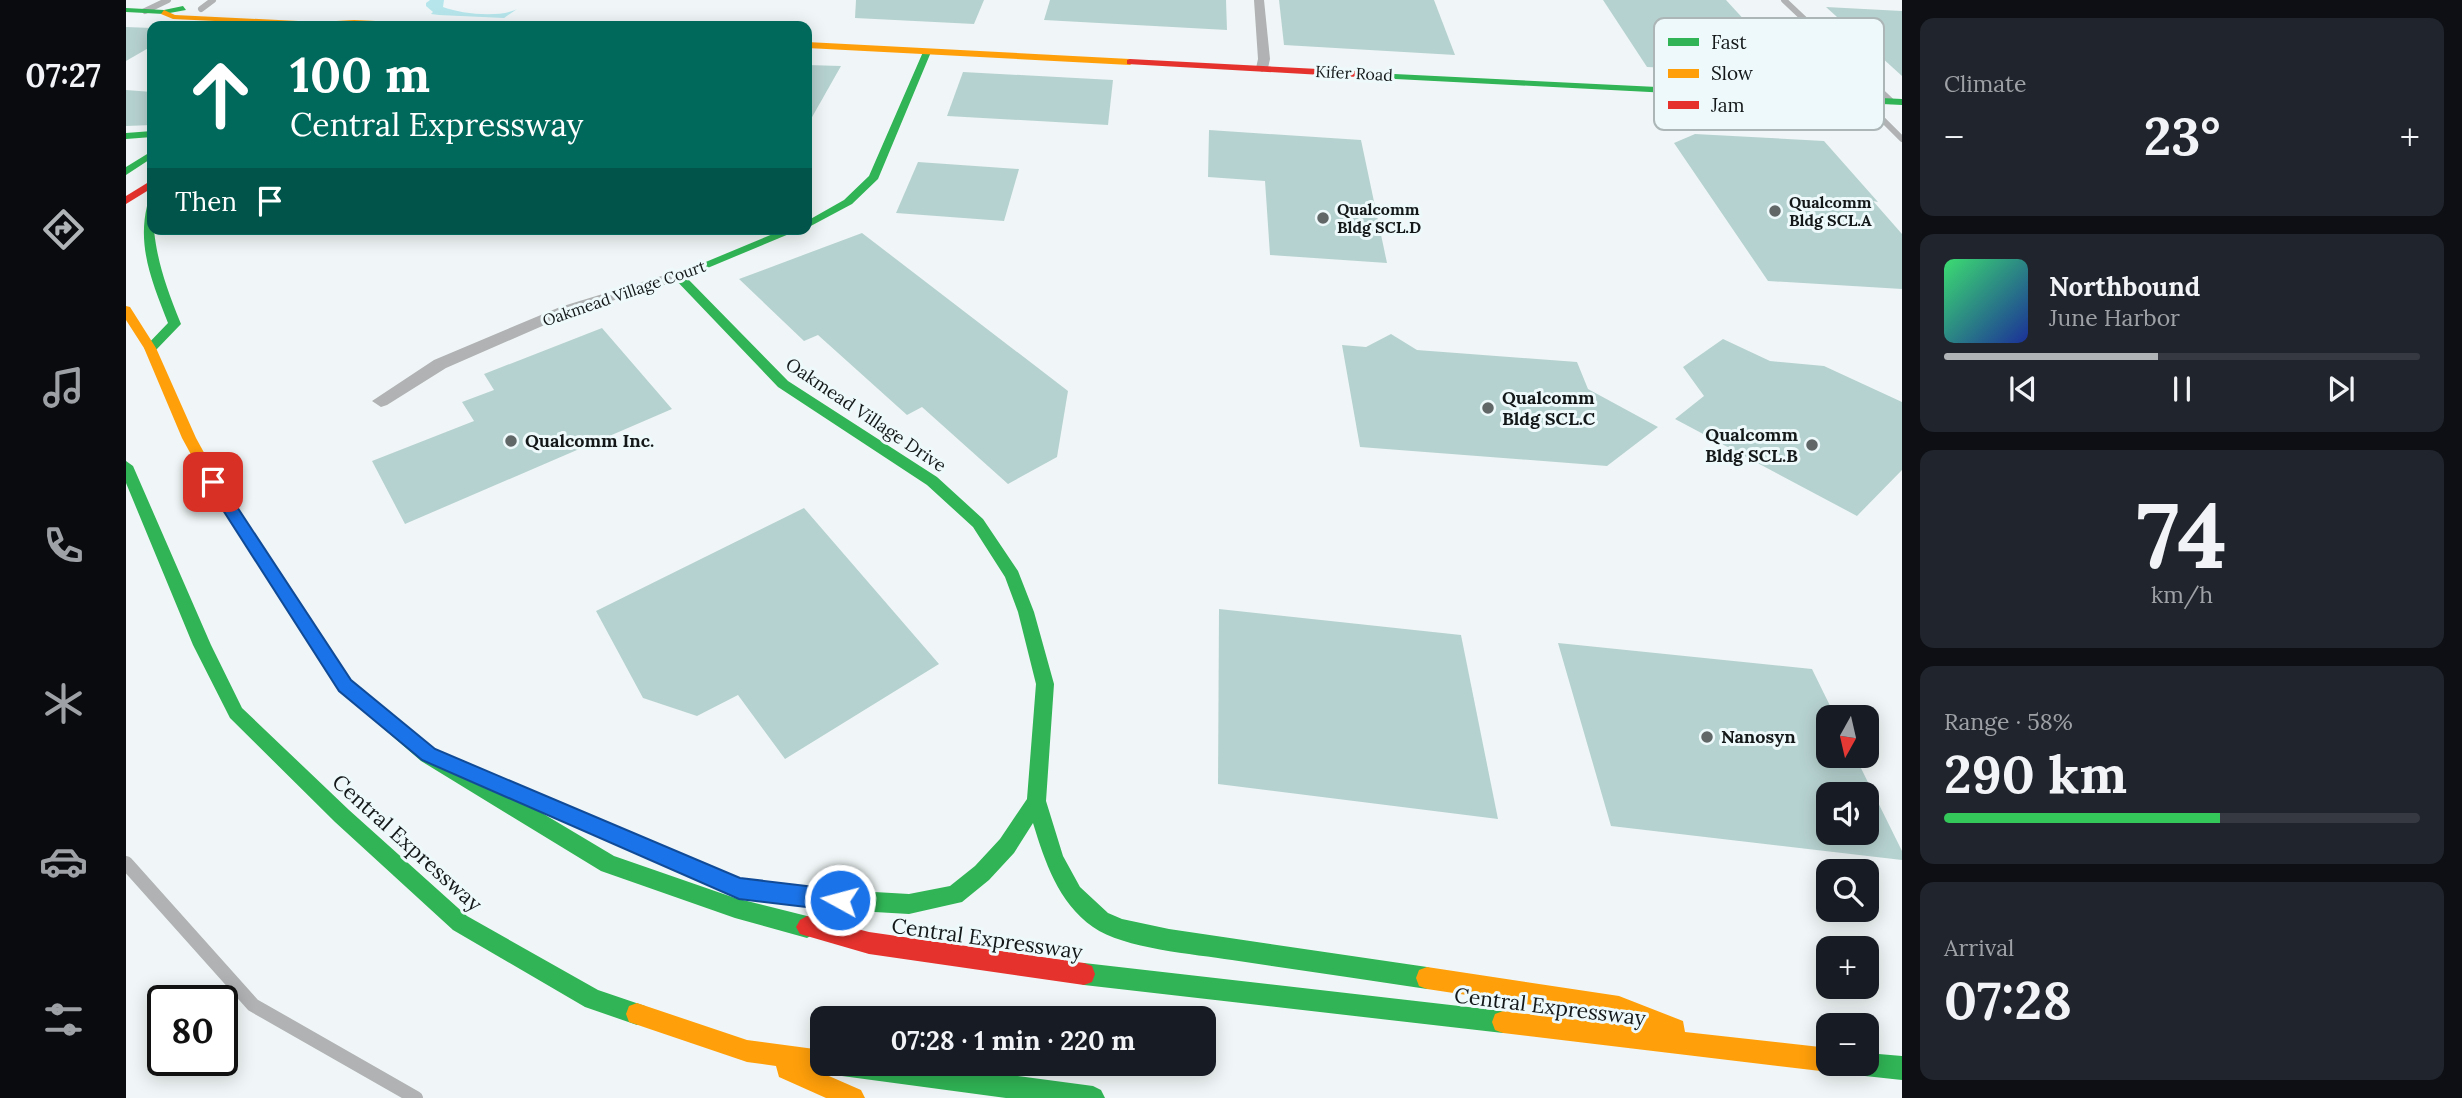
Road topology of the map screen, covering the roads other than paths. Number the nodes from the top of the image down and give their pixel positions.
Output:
1 (1259, 0) edge
2 (1784, 0) edge
3 (207, 4) edge
4 (166, 6) edge
5 (374, 9) dead end
6 (126, 10) edge
7 (403, 10) dead end
8 (1804, 18) edge
9 (256, 21) edge
10 (344, 21) edge
11 (355, 21) edge
12 (389, 21) edge
13 (812, 46) edge
14 (928, 52) junction
15 (1262, 68) junction
16 (1654, 89) edge
17 (1884, 121) edge
18 (147, 134) edge
19 (126, 136) edge
20 (1902, 139) edge
21 (147, 157) edge
22 (126, 172) edge
23 (147, 186) edge
24 (126, 201) edge
25 (147, 216) edge
26 (812, 222) edge
27 (147, 235) edge
28 (147, 235) edge
29 (781, 235) edge
30 (678, 276) junction
31 (126, 310) edge
32 (150, 348) junction
33 (381, 401) dead end
34 (126, 466) edge
35 (129, 480) edge
36 (428, 754) junction
37 (1036, 802) junction
38 (126, 863) edge
39 (1725, 1049) junction
40 (747, 1051) junction
41 (810, 1059) edge
42 (1816, 1059) edge
43 (1879, 1066) edge
44 (1902, 1068) edge
45 (931, 1076) edge
46 (416, 1098) edge
47 (853, 1098) edge
48 (1093, 1098) edge

1 - 15 street
2 - 8 lane
3 - 4 main road
3 - 10 main road
4 - 6 main road
4 - 9 main road
5 - 11 main road
7 - 12 main road
13 - 14 main road, Kifer Road
14 - 15 main road, Kifer Road
14 - 26 main road
15 - 16 main road, Kifer Road
17 - 20 lane
18 - 19 main road
21 - 22 main road
23 - 24 main road
25 - 28 main road
27 - 32 main road
29 - 30 main road, Oakmead Village Court
30 - 33 street, Oakmead Village Court
30 - 37 main road, Oakmead Village Drive
31 - 32 main road, Central Expressway
32 - 36 main road, Central Expressway
34 - 35 main road, Central Expressway
35 - 40 main road, Central Expressway
36 - 37 main road
36 - 39 main road, Central Expressway
37 - 39 main road
38 - 46 lane
39 - 42 main road, Central Expressway
40 - 41 main road, Central Expressway
40 - 47 main road
43 - 44 main road
45 - 48 main road

